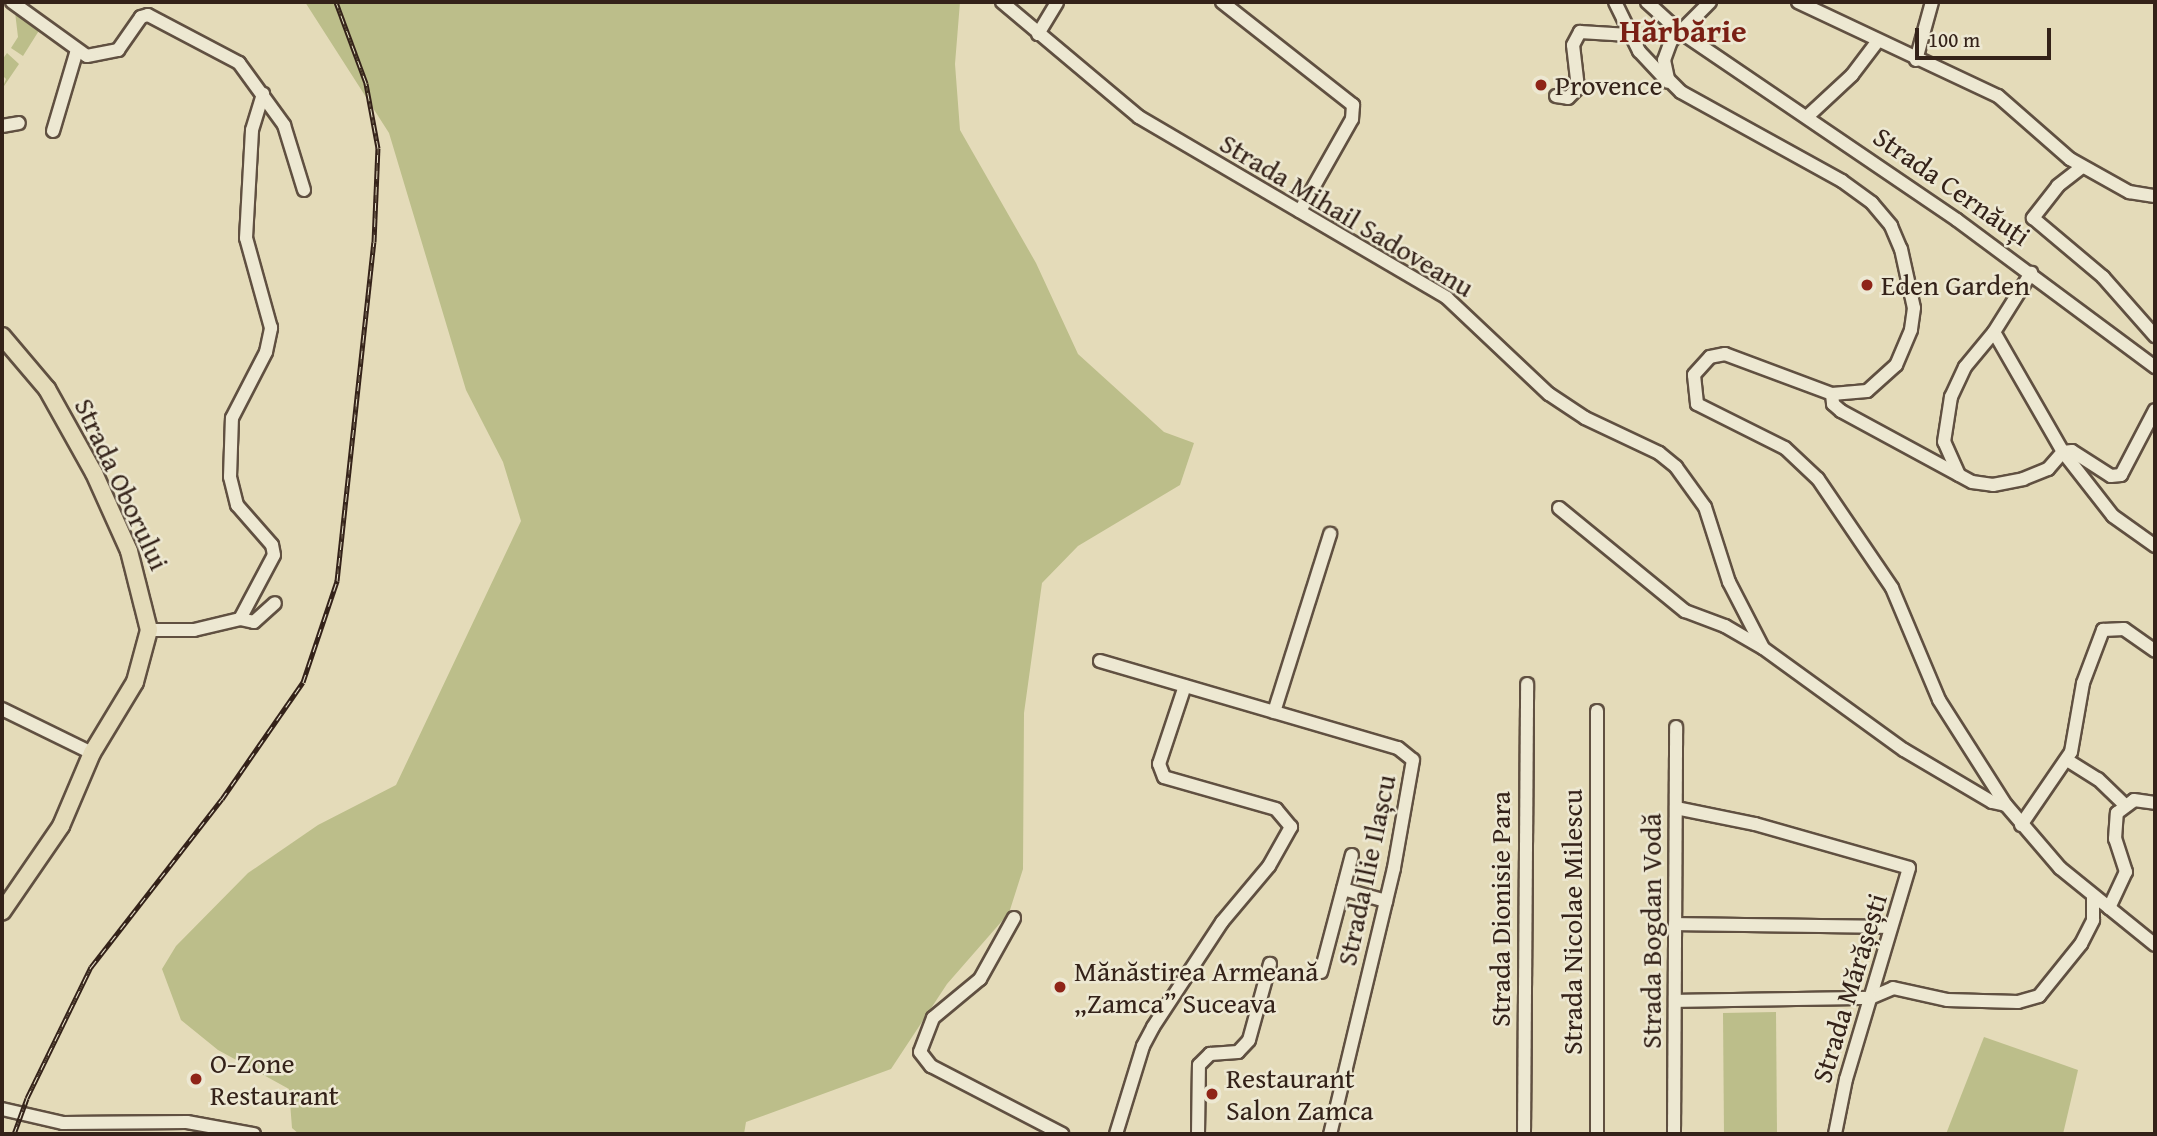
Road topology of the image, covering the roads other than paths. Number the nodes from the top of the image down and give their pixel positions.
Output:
1 (12, 2) edge
2 (1002, 2) edge
3 (1057, 2) edge
4 (1222, 2) edge
5 (1615, 2) edge
6 (1647, 2) edge
7 (1654, 2) edge
8 (1710, 2) edge
9 (1798, 2) edge
10 (1932, 2) edge
11 (1684, 30) junction
12 (1038, 34) junction
13 (1629, 35) junction
14 (1877, 42) junction
15 (77, 50) junction
16 (1916, 60) junction
17 (1674, 86) junction
18 (263, 94) junction
19 (1556, 96) dead end
20 (1700, 101) junction
21 (1809, 115) junction
22 (19, 123) dead end
23 (2, 126) edge
24 (52, 131) dead end
25 (2082, 167) junction
26 (304, 190) dead end
27 (2155, 196) edge
28 (1300, 211) junction
29 (2031, 273) junction
30 (1994, 332) junction
31 (2, 336) edge
32 (2155, 336) edge
33 (2155, 367) edge
34 (1832, 394) junction
35 (2155, 410) edge
36 (2063, 452) junction
37 (1959, 475) junction
38 (1559, 508) dead end
39 (1330, 534) dead end
40 (2155, 546) edge
41 (275, 603) dead end
42 (240, 619) junction
43 (149, 630) junction
44 (1763, 648) junction
45 (2155, 651) edge
46 (1100, 661) dead end
47 (1528, 684) dead end
48 (1185, 686) junction
49 (2, 709) edge
50 (1597, 710) dead end
51 (1274, 712) junction
52 (1676, 727) dead end
53 (92, 753) junction
54 (2067, 760) junction
55 (2155, 803) edge
56 (2124, 804) junction
57 (2006, 805) junction
58 (1676, 808) junction
59 (2021, 825) junction
60 (1352, 855) dead end
61 (1343, 889) junction
62 (2093, 896) junction
63 (1386, 901) junction
64 (2109, 908) junction
65 (2, 912) edge
66 (1014, 918) dead end
67 (1675, 924) junction
68 (1890, 927) junction
69 (2155, 945) edge
70 (1270, 964) dead end
71 (1321, 972) dead end
72 (1870, 998) junction
73 (1675, 1002) junction
74 (2, 1109) edge
75 (88, 1124) junction
76 (1834, 1130) edge
77 (97, 1134) edge
78 (254, 1134) edge
79 (1062, 1134) edge
80 (1116, 1134) edge
81 (1198, 1134) edge
82 (1330, 1134) edge
83 (1524, 1134) edge
84 (1597, 1134) edge
85 (1674, 1134) edge

1 - 15 street
2 - 12 street, Strada Mihail Sadoveanu
3 - 12 street
4 - 28 street
5 - 13 street
6 - 11 street, Strada Cernăuți
7 - 11 street, Strada Cernăuți
8 - 11 street
9 - 14 street
10 - 16 street
11 - 17 street
11 - 20 street
11 - 21 street, Strada Cernăuți
12 - 28 street, Strada Mihail Sadoveanu
13 - 17 street
13 - 19 street
14 - 16 street
14 - 21 street
15 - 18 street
15 - 24 street
16 - 25 street
17 - 20 street
18 - 26 street
18 - 42 street
20 - 34 street
21 - 29 street, Strada Cernăuți
22 - 23 street
25 - 27 street
25 - 32 street
28 - 44 street, Strada Mihail Sadoveanu
29 - 30 street
29 - 33 street, Strada Cernăuți
30 - 36 street
30 - 37 street
31 - 43 main road, Strada Oborului
34 - 37 street
34 - 57 street
35 - 36 street
36 - 37 street
36 - 40 street
38 - 44 street, Strada Mihail Sadoveanu
39 - 51 street
41 - 42 street
42 - 43 street
43 - 53 main road, Strada Oborului
44 - 57 street, Strada Mihail Sadoveanu
45 - 54 street
46 - 48 street, Strada Ilie Ilașcu
47 - 83 street, Strada Dionisie Para
48 - 51 street, Strada Ilie Ilașcu
48 - 80 street
49 - 53 street
50 - 84 street, Strada Nicolae Milescu
51 - 63 street, Strada Ilie Ilașcu
52 - 58 street, Strada Bogdan Vodă
53 - 65 main road, Strada Oborului
54 - 56 street
54 - 59 street
55 - 56 street
56 - 64 street
57 - 59 street
58 - 67 street, Strada Bogdan Vodă
58 - 68 street, Strada Mărășești
59 - 62 street
60 - 61 street
61 - 63 street
61 - 71 street
62 - 64 street
62 - 72 street
63 - 82 street, Strada Ilie Ilașcu
64 - 69 street
66 - 79 street
67 - 68 street
67 - 73 street, Strada Bogdan Vodă
68 - 72 street, Strada Mărășești
70 - 81 street
72 - 73 street
72 - 76 street, Strada Mărășești
73 - 85 street, Strada Bogdan Vodă
74 - 75 street
75 - 77 street
75 - 78 street

